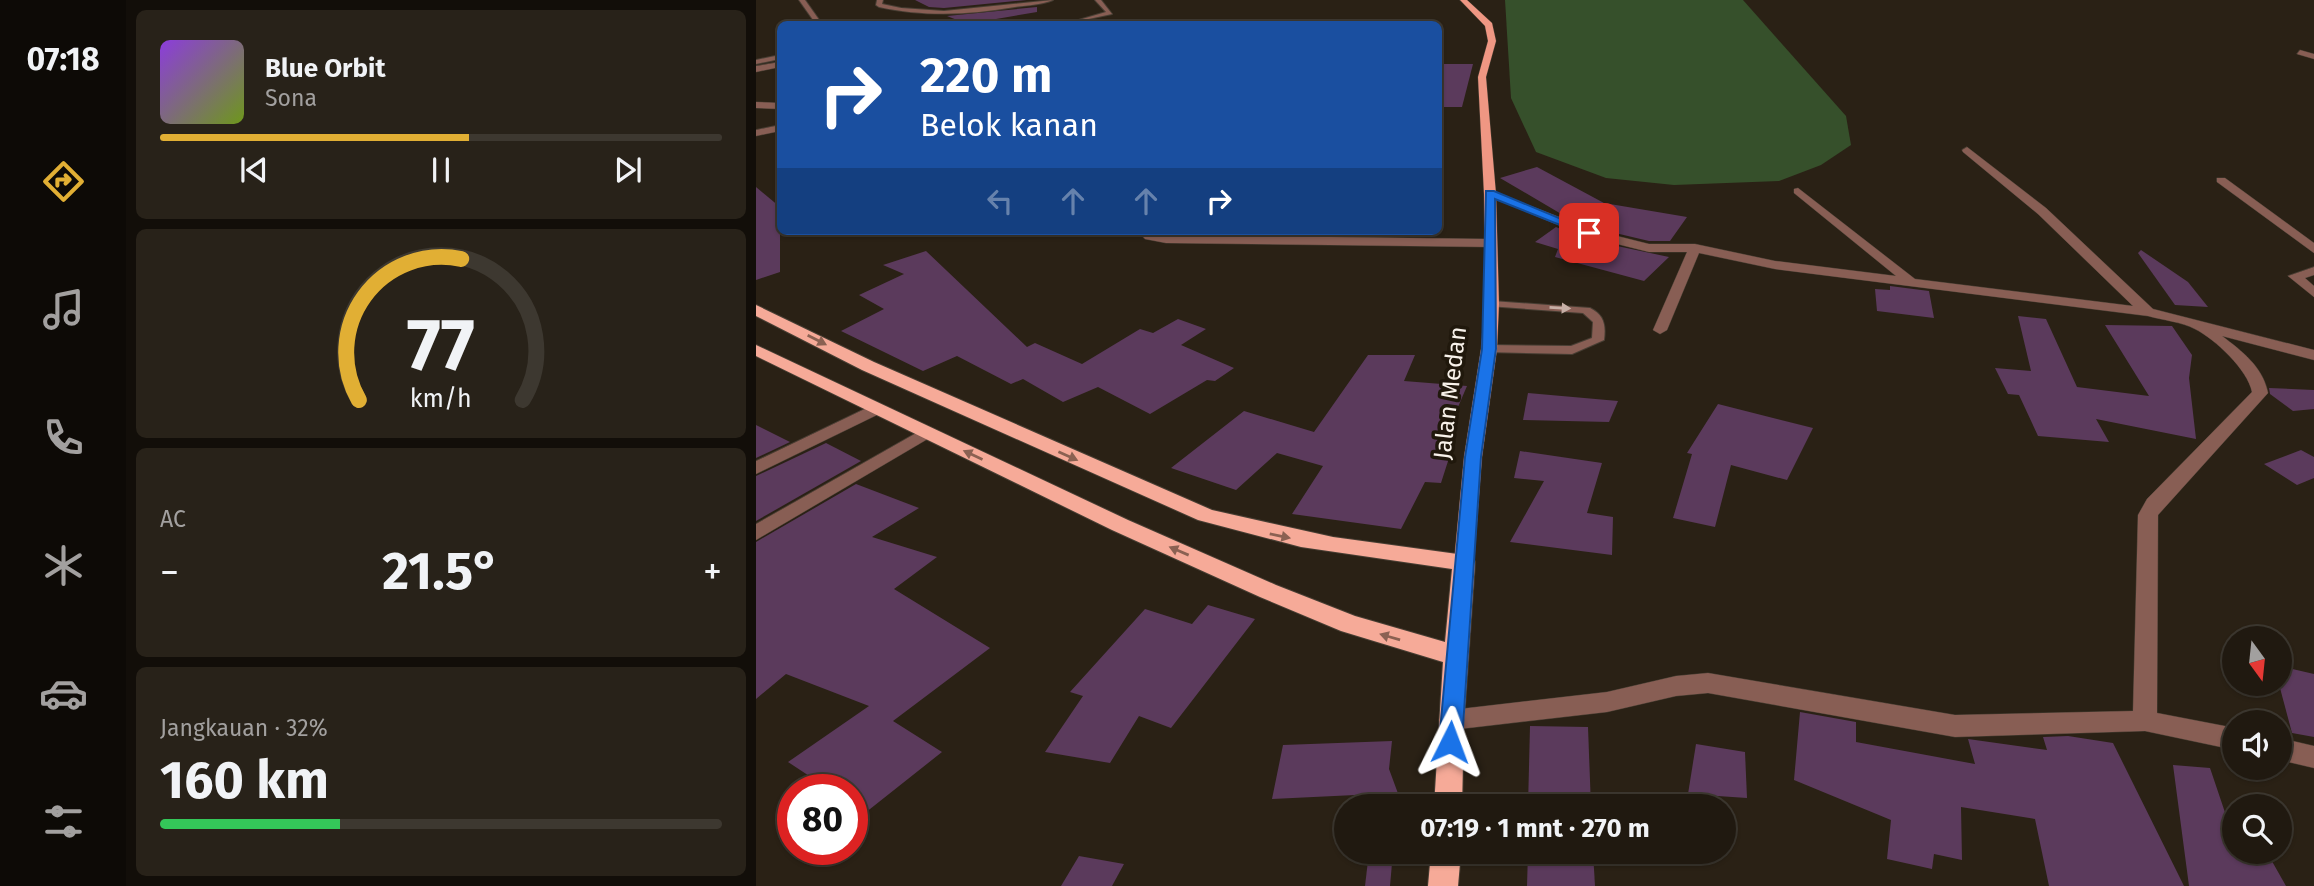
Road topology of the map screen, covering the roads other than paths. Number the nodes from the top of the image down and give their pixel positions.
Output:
1 (802, 0) edge
2 (880, 0) edge
3 (1050, 0) edge
4 (1098, 0) edge
5 (1462, 0) edge
6 (817, 21) edge
7 (1079, 21) edge
8 (2300, 52) dead end
9 (2314, 57) edge
10 (777, 58) edge
11 (756, 62) edge
12 (777, 66) edge
13 (756, 69) edge
14 (756, 105) edge
15 (777, 106) edge
16 (777, 129) edge
17 (756, 133) edge
18 (1967, 150) dead end
19 (2221, 180) dead end
20 (1798, 191) dead end
21 (1490, 194) junction
22 (1148, 235) edge
23 (1489, 243) junction
24 (1695, 248) junction
25 (2314, 249) edge
26 (2314, 271) edge
27 (1909, 280) junction
28 (2314, 293) edge
29 (1492, 304) junction
30 (756, 310) edge
31 (2148, 312) junction
32 (2198, 323) junction
33 (1660, 330) dead end
34 (1489, 349) junction
35 (756, 350) edge
36 (2314, 355) edge
37 (875, 409) junction
38 (925, 433) junction
39 (756, 468) edge
40 (756, 533) edge
41 (1464, 562) junction
42 (1455, 655) junction
43 (1451, 720) junction
44 (2145, 721) junction
45 (2222, 736) edge
46 (2292, 752) edge
47 (2314, 757) edge
48 (1448, 794) edge
49 (1445, 864) edge
50 (1443, 886) edge

1 - 6 lane
2 - 3 lane
4 - 7 lane
5 - 21 main road, Jalan Medan
8 - 9 street
10 - 11 lane
12 - 13 street
14 - 15 street
16 - 17 street
18 - 31 street
19 - 25 street
20 - 27 street
21 - 23 main road, Jalan Medan
21 - 24 street
22 - 23 street
23 - 29 main road, Jalan Medan
24 - 27 street
24 - 33 street
26 - 28 street
27 - 31 street
29 - 34 main road, Jalan Medan
29 -> 34 lane
30 -> 41 highway
31 - 32 street
32 - 36 street
32 - 44 street
34 - 41 main road, Jalan Medan
35 - 37 highway
37 - 38 highway
37 - 39 street
38 - 40 street
42 -> 38 highway
41 - 42 highway, Jalan Medan
42 - 43 highway, Jalan Medan
43 - 44 street
43 - 48 highway, Jalan Medan
44 - 45 street
46 - 47 street
49 - 50 highway

